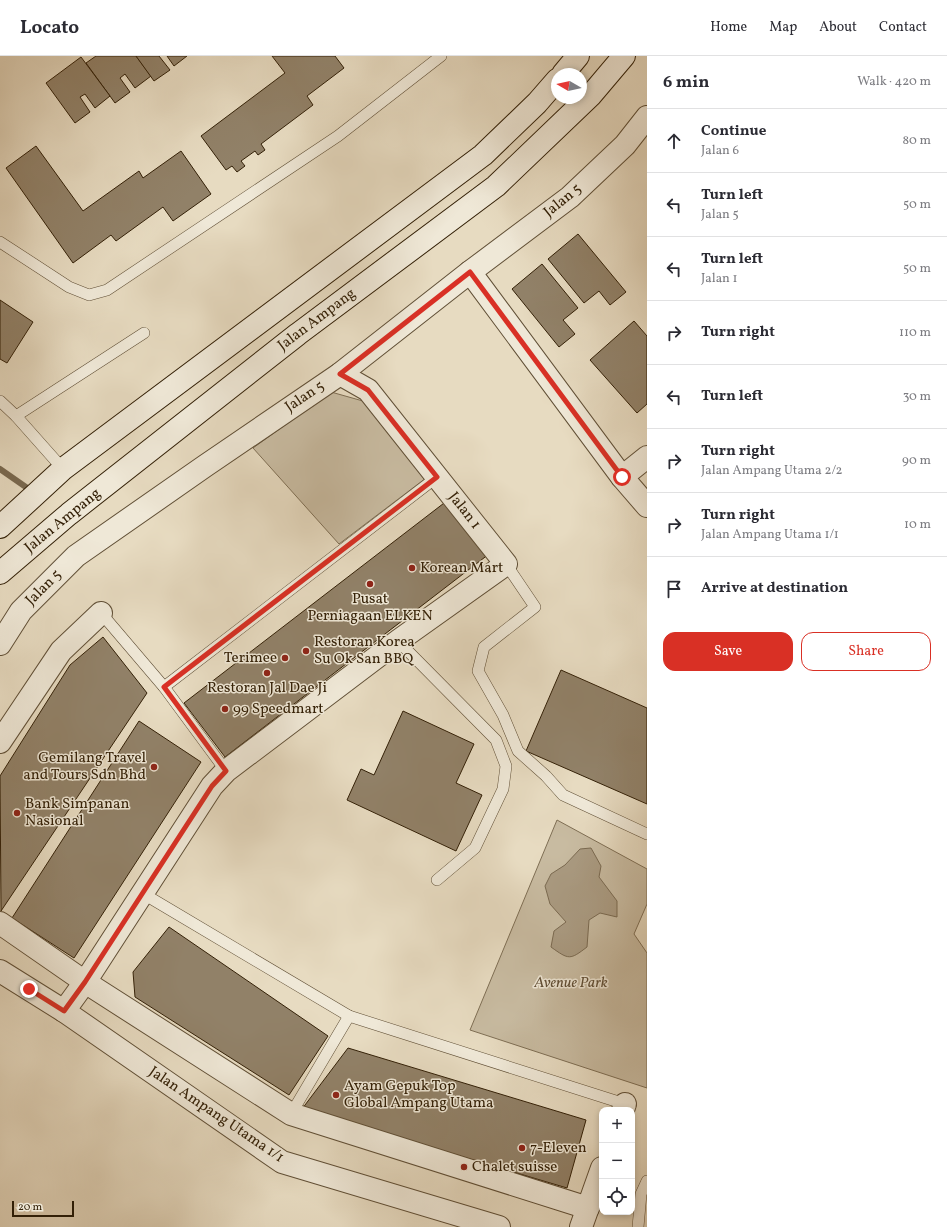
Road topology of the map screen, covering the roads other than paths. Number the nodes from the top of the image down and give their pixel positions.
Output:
1 (441, 56) edge
2 (578, 56) edge
3 (624, 56) edge
4 (567, 68) edge
5 (551, 87) edge
6 (647, 117) edge
7 (0, 242) edge
8 (470, 272) junction
9 (144, 333) dead end
10 (340, 374) junction
11 (0, 401) edge
12 (16, 416) junction
13 (647, 457) edge
14 (63, 470) junction
15 (437, 477) junction
16 (622, 477) junction
17 (647, 506) edge
18 (0, 527) edge
19 (506, 564) junction
20 (0, 573) edge
21 (101, 614) joint
22 (398, 641) junction
23 (0, 644) edge
24 (164, 687) junction
25 (0, 742) edge
26 (226, 771) junction
27 (647, 834) edge
28 (437, 880) dead end
29 (142, 893) junction
30 (0, 924) edge
31 (0, 971) edge
32 (85, 982) junction
33 (64, 1011) junction
34 (349, 1016) junction
35 (624, 1107) edge
36 (291, 1114) junction
37 (599, 1179) edge
38 (647, 1181) edge
39 (637, 1192) edge
40 (584, 1218) edge
41 (499, 1227) edge
42 (638, 1227) edge

1 - 7 lane
2 - 4 street
3 - 20 street, Jalan Ampang
5 - 14 street
6 - 8 street, Jalan 5
8 - 10 street, Jalan 5
8 - 16 street
9 - 12 lane
10 - 15 street, Jalan 1
10 - 23 street, Jalan 5
11 - 12 lane
12 - 14 lane
13 - 16 street
14 - 18 street
15 - 19 street, Jalan 1
15 - 24 lane
16 - 17 street
19 - 22 street
19 - 27 lane
21 - 24 lane
21 - 25 street
22 - 26 street
22 - 28 lane
24 - 26 lane
26 - 29 street
29 - 32 street
29 - 34 lane
30 - 32 street
31 - 33 street, Jalan Ampang Utama 1/1
32 - 33 street
32 - 36 street
33 - 41 street, Jalan Ampang Utama 1/1
34 - 35 lane
34 - 36 lane
36 - 40 street
37 - 40 street
38 - 39 lane
39 - 42 lane

